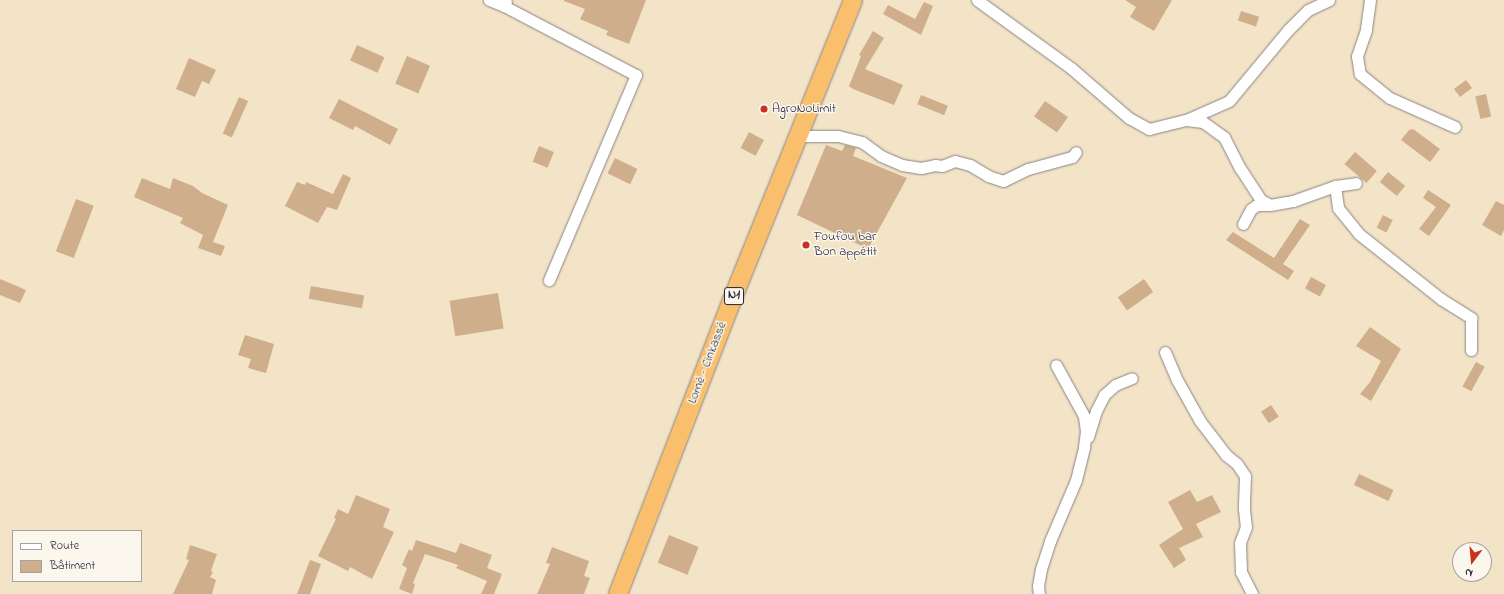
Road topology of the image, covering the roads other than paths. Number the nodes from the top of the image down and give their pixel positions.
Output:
1 (489, 0) edge
2 (853, 0) edge
3 (977, 0) edge
4 (1329, 0) edge
5 (1370, 0) edge
6 (505, 3) edge
7 (1186, 120) junction
8 (1455, 127) dead end
9 (798, 136) junction
10 (1076, 152) dead end
11 (1356, 183) dead end
12 (1251, 185) junction
13 (1335, 186) junction
14 (1270, 205) junction
15 (1251, 209) junction
16 (1244, 224) dead end
17 (549, 280) dead end
18 (1472, 350) dead end
19 (1165, 352) dead end
20 (1056, 366) dead end
21 (1132, 378) dead end
22 (1084, 447) junction
23 (618, 594) edge
24 (1039, 594) edge
25 (1252, 594) edge

1 - 6 street
2 - 9 highway, Lomé - Cinkassé / N1
3 - 7 street
4 - 7 street
5 - 8 street
6 - 17 street
7 - 12 street
9 - 10 street
9 - 23 highway, Lomé - Cinkassé / N1
11 - 13 street
12 - 14 street
12 - 15 street
13 - 14 street
13 - 18 street
14 - 15 street
15 - 16 street
19 - 25 street
20 - 22 street
21 - 22 street
22 - 24 street

